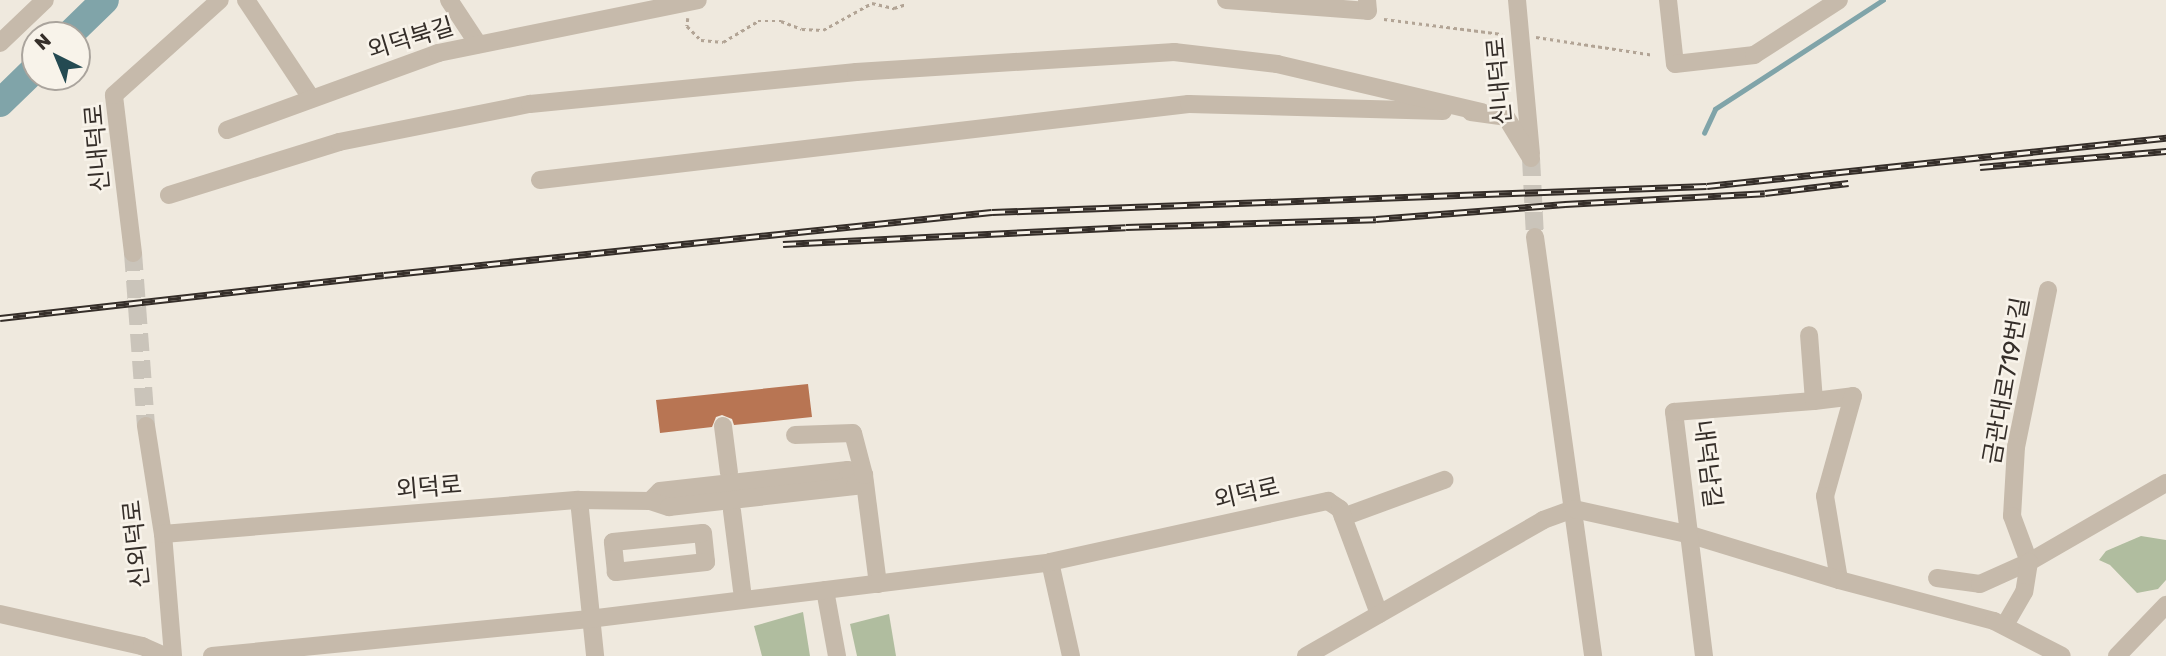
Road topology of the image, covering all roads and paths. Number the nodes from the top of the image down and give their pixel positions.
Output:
1 (45, 0) edge
2 (220, 0) edge
3 (246, 0) edge
4 (449, 0) edge
5 (1226, 0) edge
6 (1367, 0) edge
7 (1517, 0) edge
8 (1668, 0) edge
9 (1839, 0) edge
10 (906, 4) dead end
11 (693, 8) edge
12 (1384, 19) dead end
13 (1503, 34) dead end
14 (1533, 36) dead end
15 (0, 43) edge
16 (478, 44) junction
17 (1653, 55) dead end
18 (311, 98) junction
19 (1482, 112) junction
20 (227, 130) dead end
21 (540, 180) dead end
22 (169, 195) dead end
23 (1535, 237) tunnel mouth
24 (133, 253) tunnel mouth
25 (2048, 290) dead end
26 (1809, 335) dead end
27 (1814, 401) junction
28 (146, 426) tunnel mouth
29 (723, 426) dead end
30 (795, 435) dead end
31 (729, 472) dead end
32 (864, 475) junction
33 (1444, 480) dead end
34 (2166, 483) edge
35 (579, 500) junction
36 (654, 502) junction
37 (1574, 509) junction
38 (732, 511) dead end
39 (1343, 516) junction
40 (163, 534) junction
41 (1691, 535) junction
42 (662, 537) junction
43 (1050, 562) junction
44 (2029, 562) junction
45 (1937, 578) dead end
46 (1839, 580) junction
47 (878, 584) junction
48 (742, 590) dead end
49 (825, 590) junction
50 (2166, 605) edge
51 (0, 614) edge
52 (1379, 614) junction
53 (589, 619) junction
54 (2004, 626) junction
55 (164, 656) edge
56 (173, 656) edge
57 (212, 656) edge
58 (595, 656) edge
59 (837, 656) edge
60 (1071, 656) edge
61 (1306, 656) edge
62 (1593, 656) edge
63 (1704, 656) edge
64 (2062, 656) edge
65 (2117, 656) edge

1 - 15 street
2 - 24 street, 신내덕로
3 - 18 street
4 - 16 street
5 - 6 street
7 - 19 street, 신내덕로
8 - 9 street
10 - 11 path
11 - 16 street, 외덕북길
12 - 13 path
14 - 17 path
16 - 18 street, 외덕북길
18 - 20 street, 외덕북길
19 - 21 street
19 - 22 street
23 - 37 street
25 - 44 street, 금관대로719번길
26 - 27 street
27 - 41 street, 내덕남길
27 - 46 street, 내덕남길
28 - 40 street, 신외덕로
29 - 31 street
30 - 32 street
32 - 36 street, 외덕로
32 - 47 street
33 - 39 street
34 - 44 street
35 - 36 street, 외덕로
35 - 40 street, 외덕로
35 - 53 street
36 - 42 street
37 - 41 street, 내덕남길
37 - 52 street
37 - 62 street
38 - 48 street
39 - 43 street, 외덕로
39 - 52 street
40 - 56 street, 신외덕로
41 - 46 street, 내덕남길
41 - 63 street
42 - 42 street
43 - 47 street, 외덕로
43 - 60 street
44 - 45 street
44 - 54 street
46 - 54 street, 내덕남길
47 - 49 street, 외덕로
49 - 53 street, 외덕로
49 - 59 street
50 - 65 street
51 - 55 street
52 - 61 street
53 - 57 street, 외덕로
53 - 58 street
54 - 64 street, 내덕남길

